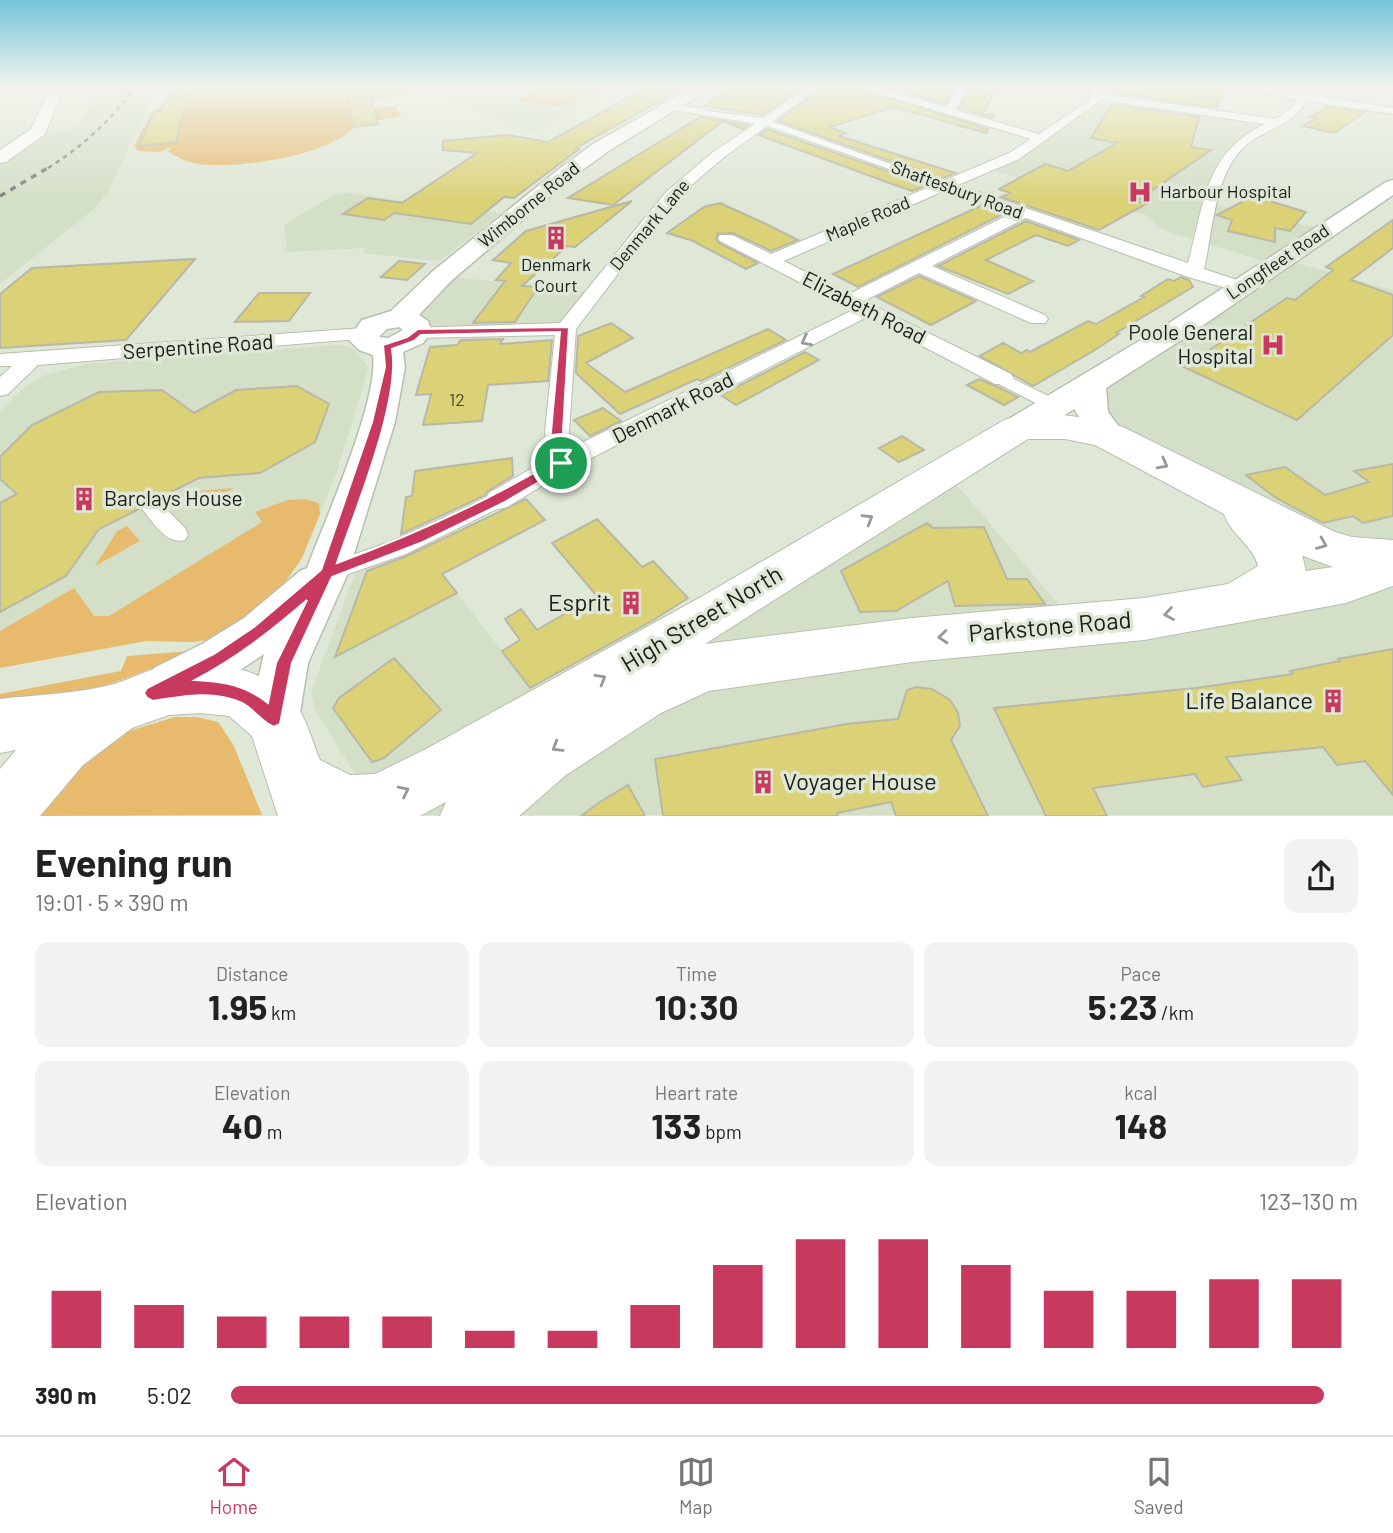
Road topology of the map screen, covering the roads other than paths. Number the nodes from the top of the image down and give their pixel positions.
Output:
1 (42, 124) edge
2 (641, 124) edge
3 (762, 124) edge
4 (771, 124) edge
5 (993, 124) edge
6 (1061, 124) edge
7 (1276, 124) edge
8 (1041, 138) junction
9 (0, 158) edge
10 (947, 186) junction
11 (1393, 186) edge
12 (1023, 214) junction
13 (726, 238) dead end
14 (771, 260) junction
15 (918, 266) junction
16 (1194, 273) junction
17 (1240, 287) junction
18 (858, 305) junction
19 (1038, 319) dead end
20 (566, 329) junction
21 (392, 333) junction
22 (32, 359) junction
23 (0, 360) edge
24 (1091, 383) junction
25 (0, 390) edge
26 (1025, 404) junction
27 (1109, 436) junction
28 (561, 463) junction
29 (1217, 492) junction
30 (498, 500) joint
31 (149, 504) dead end
32 (177, 534) dead end
33 (1393, 558) edge
34 (1393, 566) edge
35 (327, 573) junction
36 (1237, 603) junction
37 (703, 668) joint
38 (131, 702) junction
39 (274, 719) junction
40 (0, 726) edge
41 (302, 798) edge
42 (3, 816) edge
43 (471, 816) edge

1 - 9 street
2 - 21 main road, Wimborne Road
3 - 20 street, Denmark Lane
4 - 10 street, Shaftesbury Road
5 - 8 street
6 - 8 street, Maple Road
7 - 16 street
8 - 10 street, Maple Road
10 - 12 street, Shaftesbury Road
10 - 14 street, Maple Road
11 - 17 main road, Longfleet Road
12 - 15 street, Denmark Road
12 - 16 street, Shaftesbury Road
13 - 14 street, Elizabeth Road
14 - 18 street, Elizabeth Road
15 - 18 street, Denmark Road
15 - 19 street
16 - 17 street, Shaftesbury Road
17 - 24 main road, Longfleet Road
18 - 26 street, Elizabeth Road
18 -> 28 street, Denmark Road
20 - 21 street
20 - 28 street
21 - 22 street, Serpentine Road
21 - 35 main road
22 - 23 street, Serpentine Road
22 - 25 street
24 - 26 main road, Longfleet Road
24 - 27 main road
26 - 27 main road, High Street North
41 -> 26 main road, High Street North
27 -> 29 main road
28 - 30 street, Denmark Road
29 -> 33 main road
29 - 36 main road
30 - 35 street, Denmark Road
31 - 32 street
34 - 36 main road, Parkstone Road
35 - 38 main road
35 - 39 main road
36 -> 37 main road, Parkstone Road
37 -> 43 main road, High Street North
38 - 39 main road
38 - 40 main road
38 - 42 main road
39 - 41 main road

